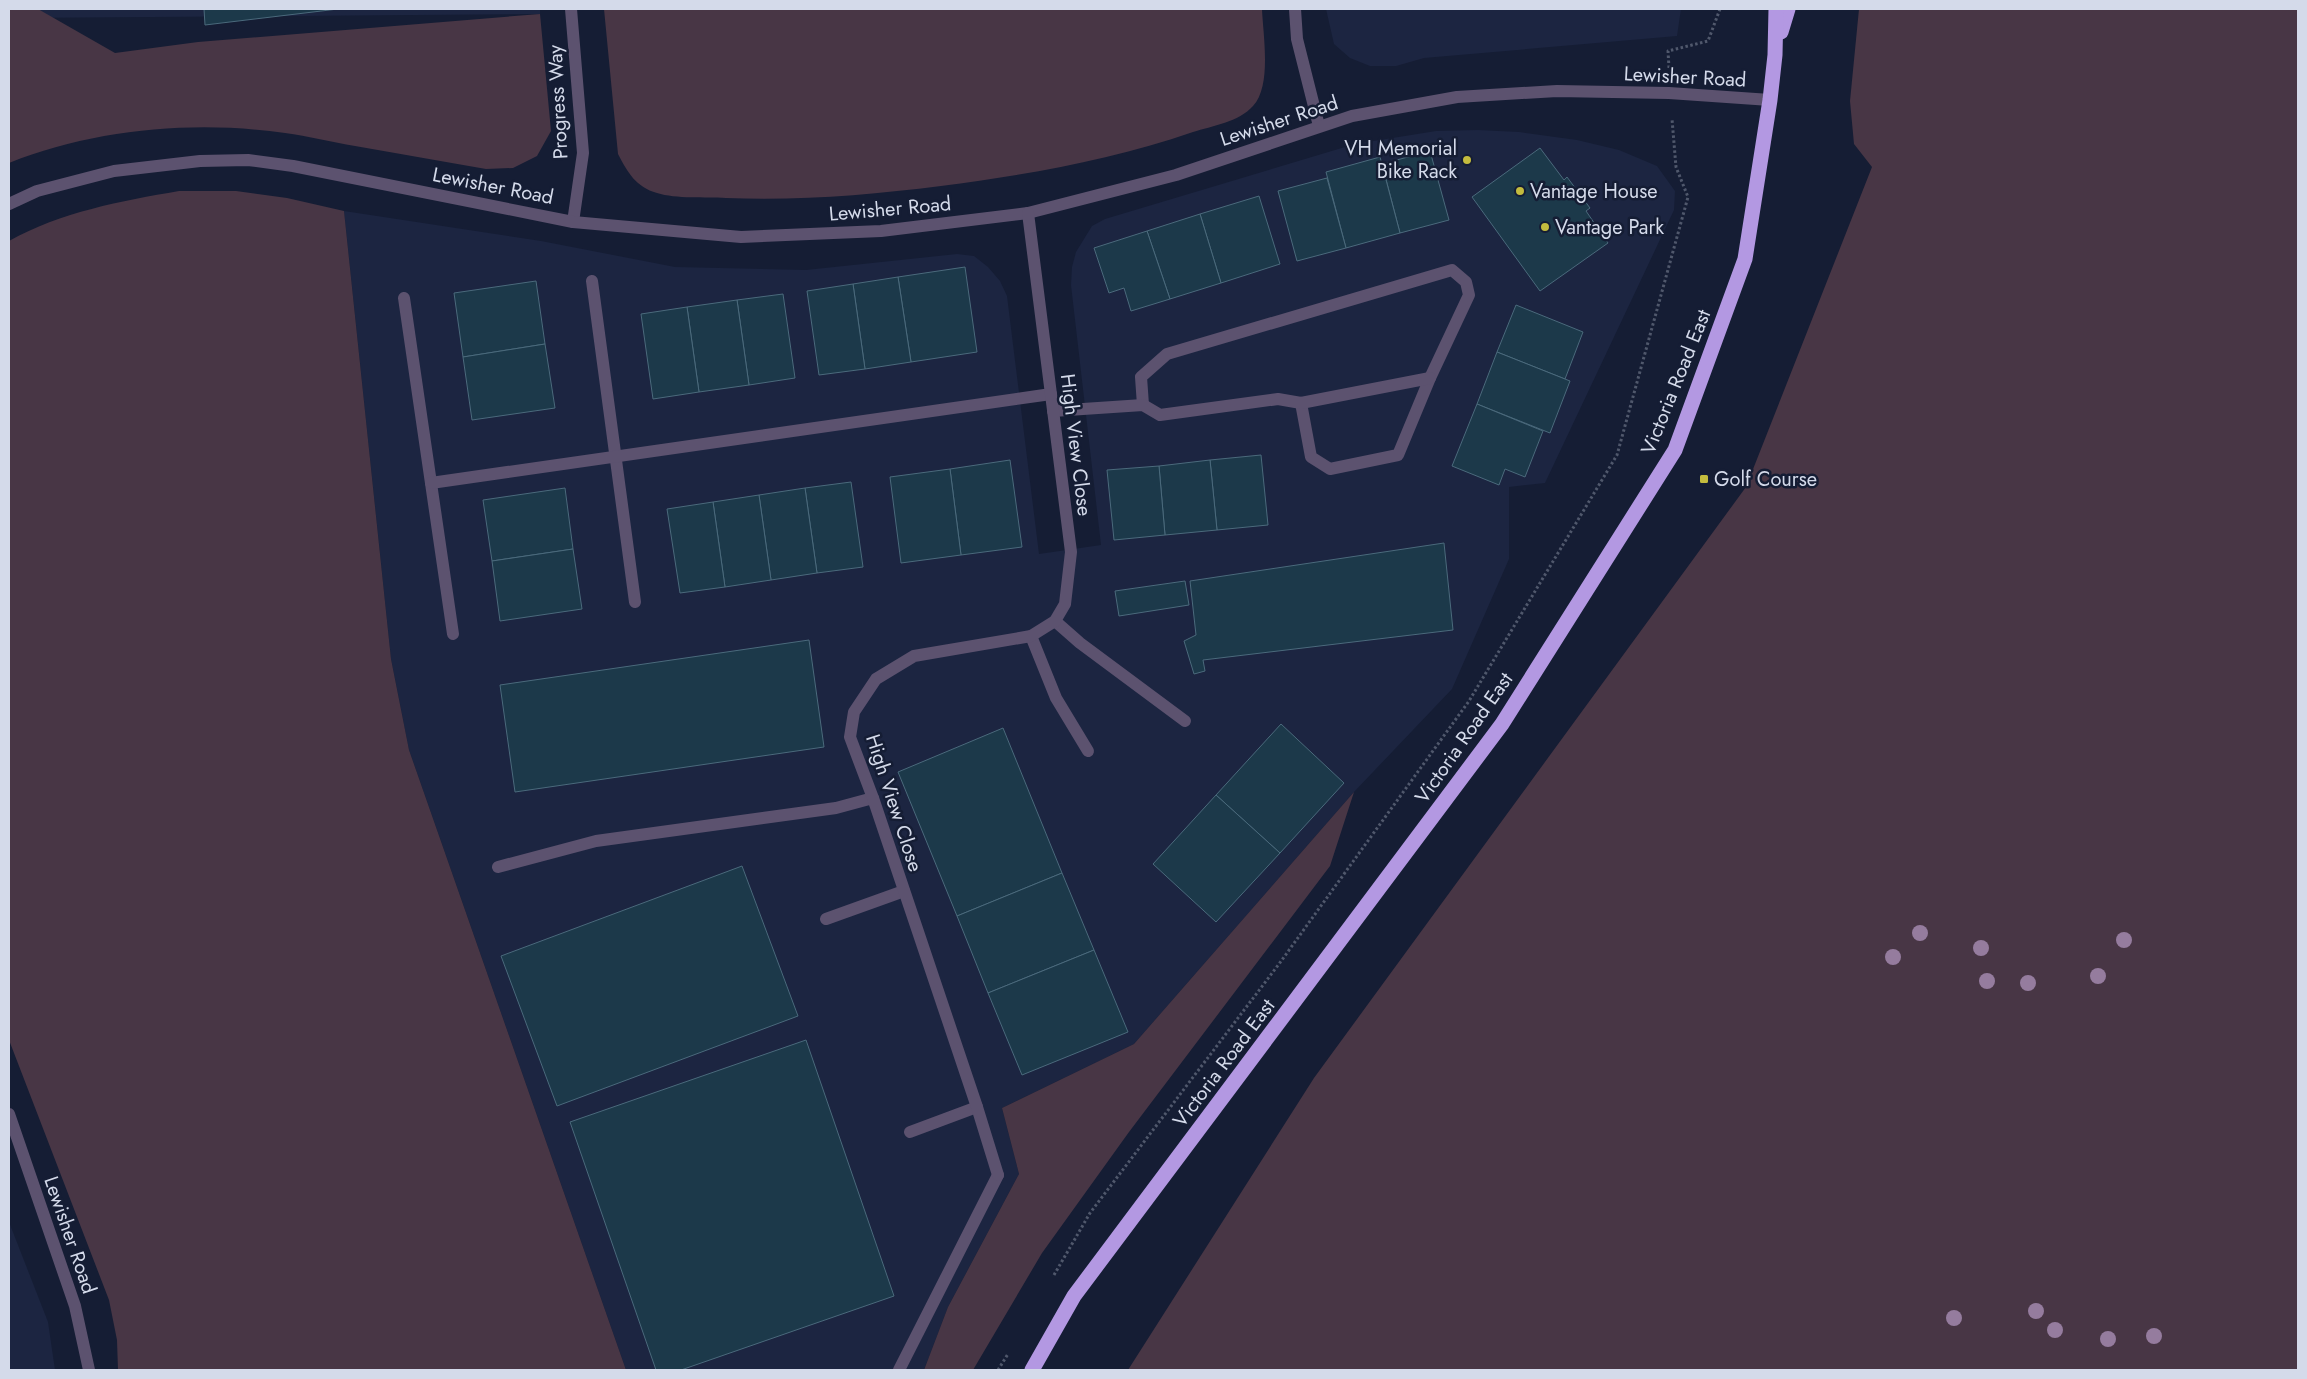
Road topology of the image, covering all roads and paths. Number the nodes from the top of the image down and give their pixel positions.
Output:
1 (571, 9) edge
2 (1295, 9) edge
3 (1720, 9) edge
4 (1776, 9) edge
5 (1788, 9) edge
6 (1775, 55) junction
7 (1669, 93) junction
8 (1770, 100) junction
9 (1319, 126) junction
10 (9, 204) edge
11 (1028, 213) junction
12 (573, 222) junction
13 (592, 281) dead end
14 (404, 298) dead end
15 (1430, 378) junction
16 (1051, 394) junction
17 (1301, 403) junction
18 (1143, 405) junction
19 (1053, 411) junction
20 (616, 457) junction
21 (431, 483) junction
22 (635, 602) dead end
23 (1055, 621) junction
24 (453, 634) dead end
25 (1030, 636) junction
26 (1185, 721) dead end
27 (1088, 751) dead end
28 (873, 798) junction
29 (498, 867) dead end
30 (904, 892) junction
31 (826, 920) dead end
32 (977, 1107) junction
33 (9, 1114) edge
34 (910, 1132) dead end
35 (1051, 1279) dead end
36 (1012, 1345) dead end
37 (89, 1370) edge
38 (899, 1370) edge
39 (998, 1370) edge
40 (1032, 1370) edge

1 - 12 street, Progress Way
2 - 9 street
3 - 7 path
4 - 6 highway, Victoria Road East
5 - 6 highway, Victoria Road East
6 - 8 highway, Victoria Road East
7 - 8 street, Lewisher Road
7 - 9 street, Lewisher Road
7 - 35 path
8 - 40 highway, Victoria Road East
9 - 11 street, Lewisher Road
10 - 12 street, Lewisher Road
11 - 12 street, Lewisher Road
11 - 16 street, High View Close
13 - 20 street
14 - 21 street
15 - 17 street
15 - 17 street
15 - 18 street
16 - 19 street, High View Close
16 - 20 street
17 - 18 street
18 - 19 street
19 - 23 street, High View Close
20 - 21 street
20 - 22 street
21 - 24 street
23 - 25 street, High View Close
23 - 26 street
25 - 27 street
25 - 28 street, High View Close
28 - 29 street
28 - 30 street, High View Close
30 - 31 street
30 - 32 street, High View Close
32 - 34 street
32 - 38 street, High View Close
33 - 37 street, Lewisher Road
36 - 39 path

